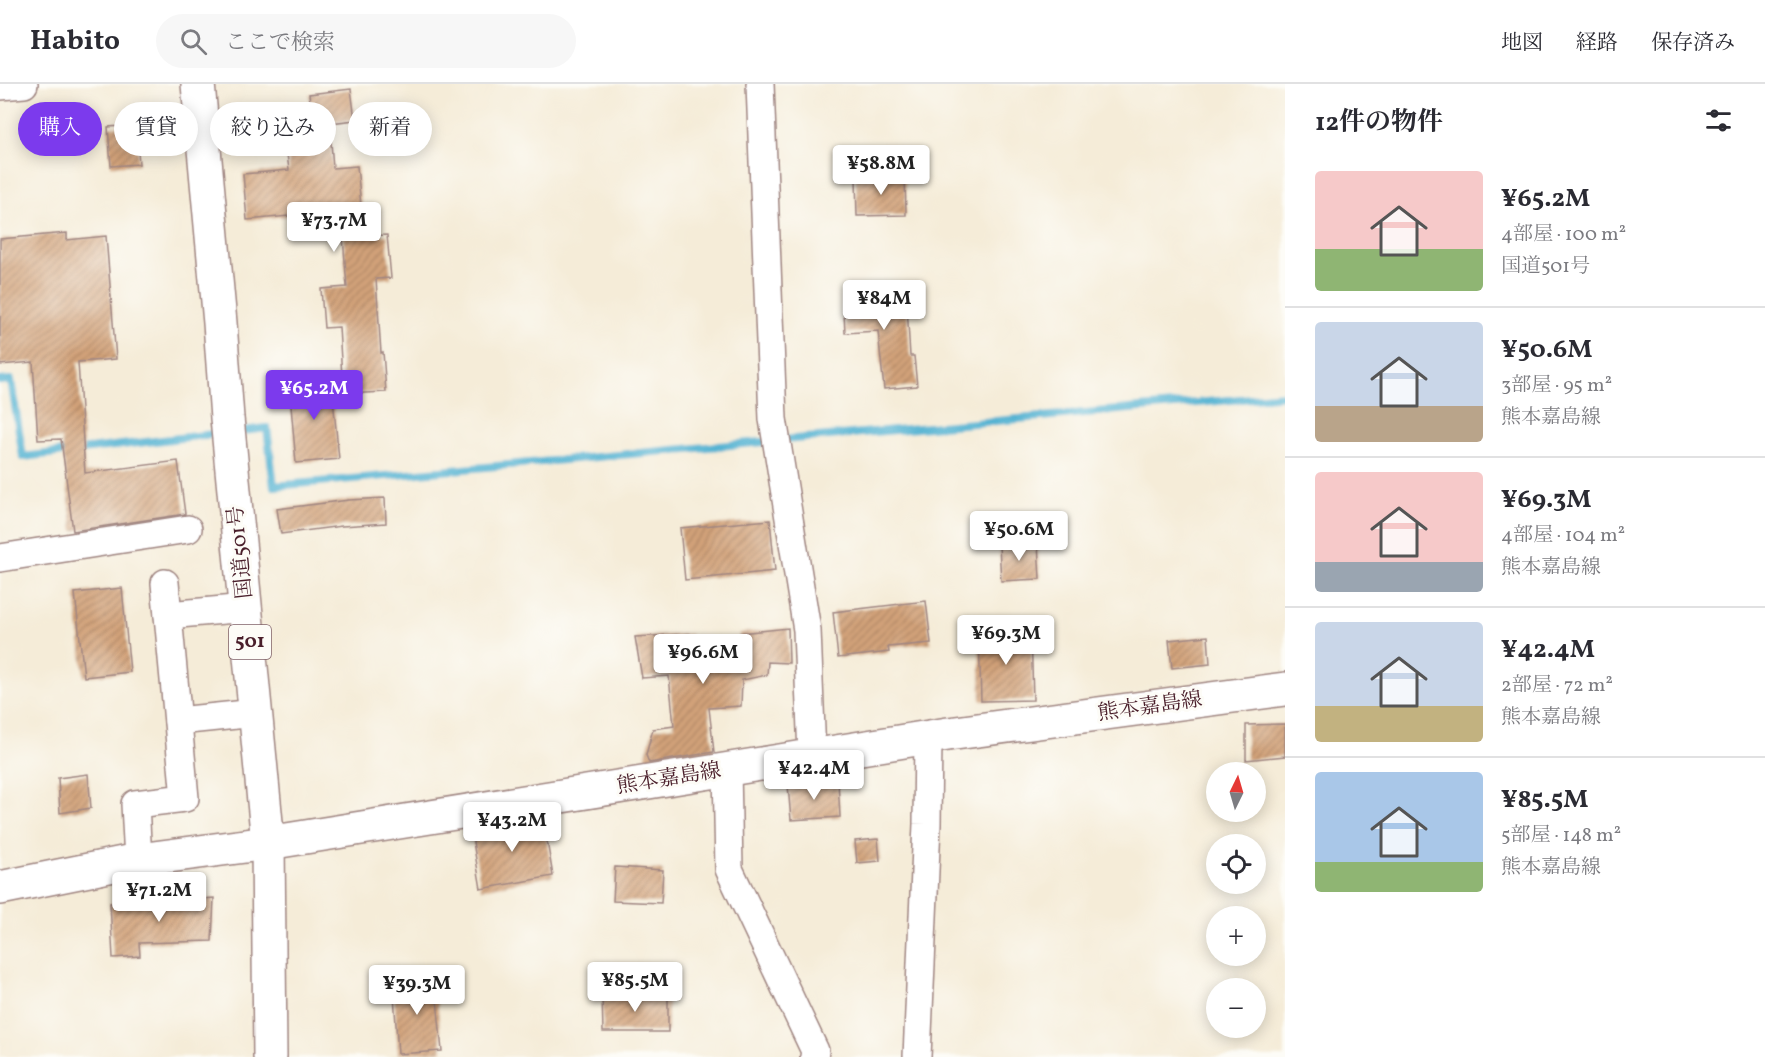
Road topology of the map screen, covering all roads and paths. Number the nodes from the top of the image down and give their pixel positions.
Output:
1 (24, 84) edge
2 (198, 84) edge
3 (760, 84) edge
4 (0, 86) edge
5 (188, 529) dead end
6 (0, 558) edge
7 (165, 583) dead end
8 (246, 608) junction
9 (168, 615) junction
10 (1285, 689) edge
11 (256, 714) junction
12 (178, 721) junction
13 (928, 737) junction
14 (812, 756) junction
15 (727, 770) junction
16 (268, 843) junction
17 (138, 860) junction
18 (0, 888) edge
19 (270, 1057) edge
20 (814, 1057) edge
21 (917, 1057) edge

1 - 4 street
2 - 8 main road, 国道501号 / 501
3 - 14 street
5 - 6 street
7 - 9 street
8 - 9 street
8 - 11 main road, 国道501号 / 501
9 - 12 street
10 - 13 main road, 熊本嘉島線
11 - 12 street
11 - 16 main road, 国道501号 / 501
12 - 17 street
13 - 14 main road, 熊本嘉島線
13 - 21 street
14 - 15 main road, 熊本嘉島線
15 - 16 main road, 熊本嘉島線
15 - 20 street
16 - 17 main road, 熊本嘉島線
16 - 19 main road, 国道501号 / 501
17 - 18 main road, 熊本嘉島線

